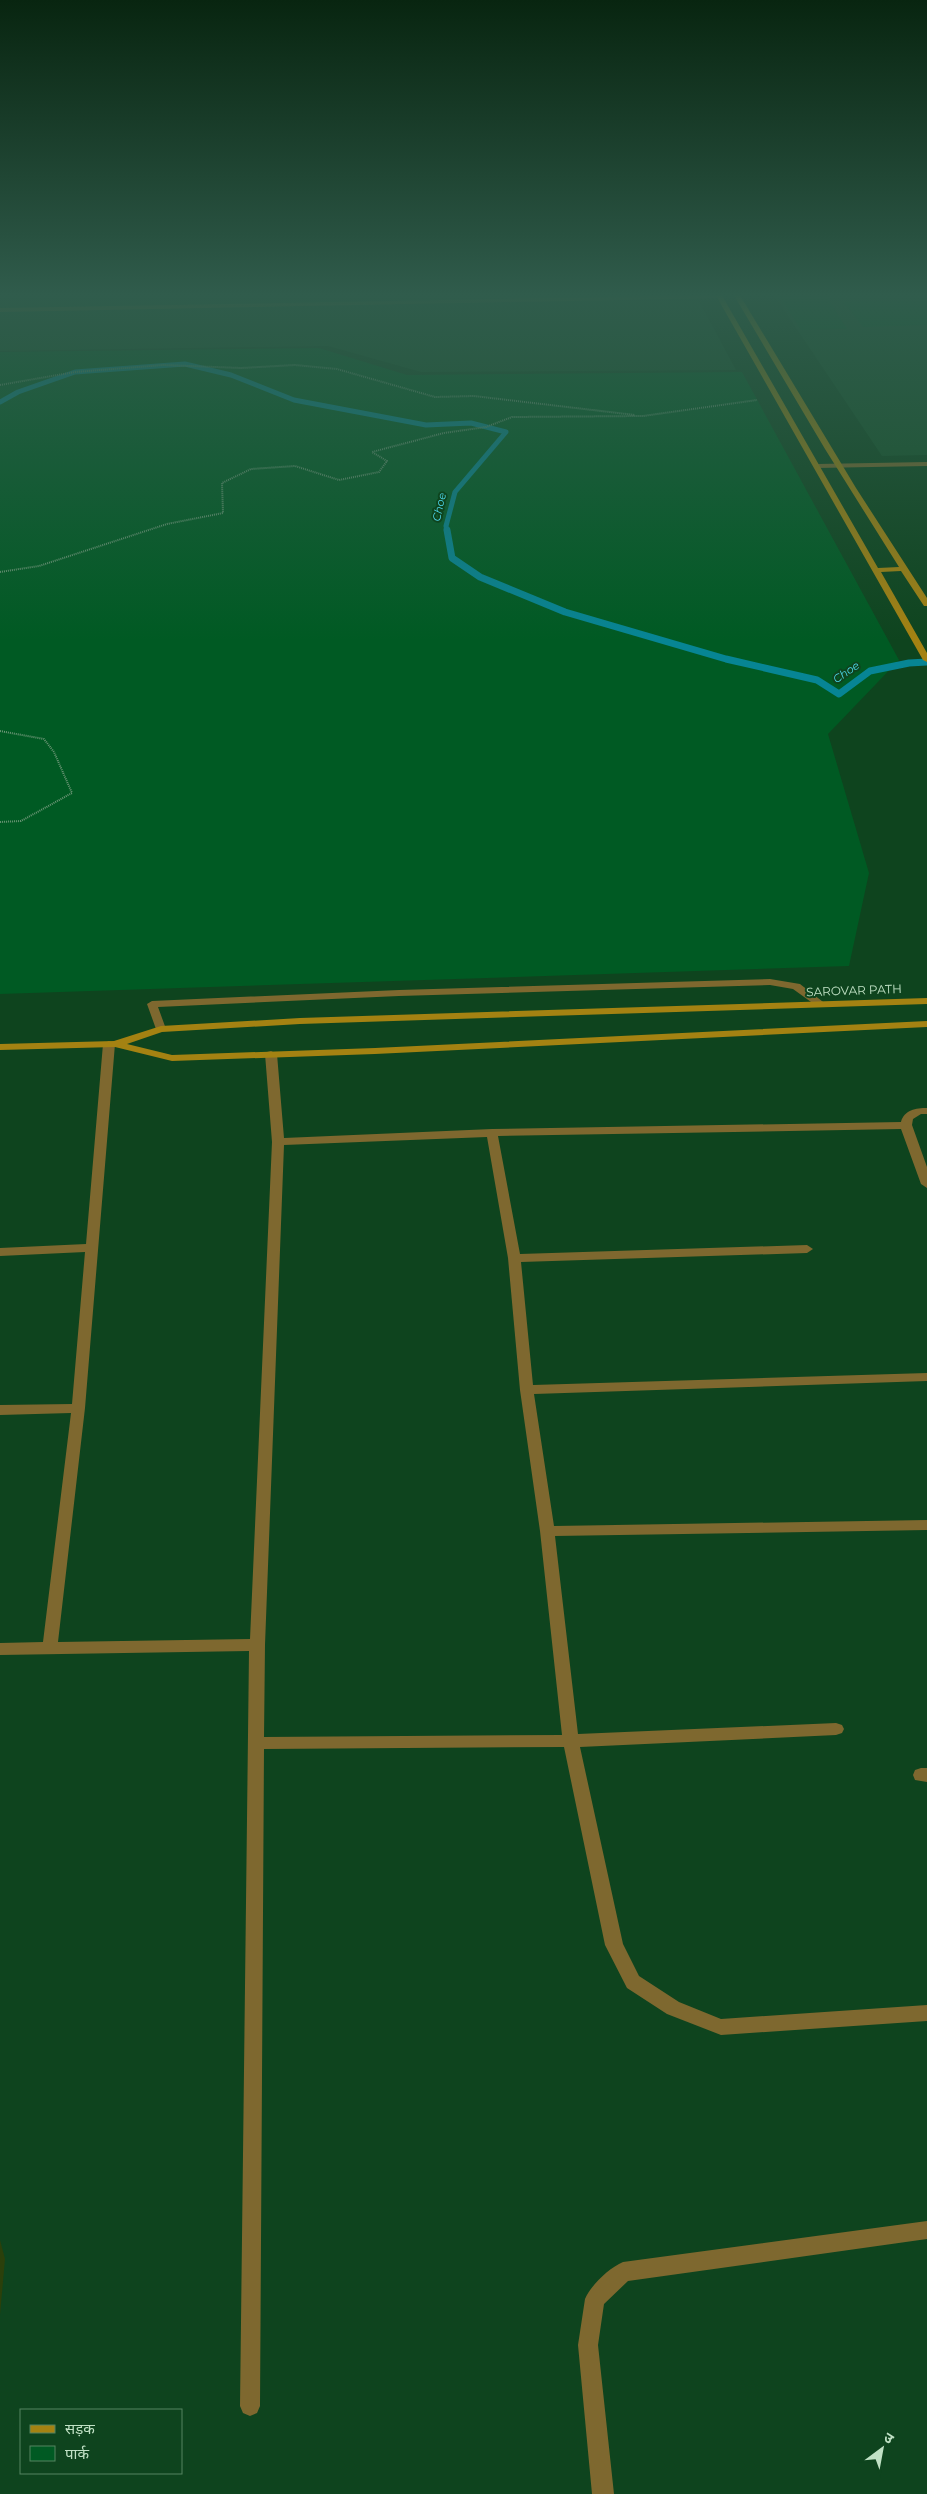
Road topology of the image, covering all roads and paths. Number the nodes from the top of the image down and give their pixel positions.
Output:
1 (589, 408) edge
2 (697, 408) edge
3 (784, 408) edge
4 (803, 408) edge
5 (643, 416) junction
6 (927, 464) edge
7 (817, 466) junction
8 (837, 466) junction
9 (903, 569) junction
10 (876, 570) junction
11 (0, 572) edge
12 (927, 604) edge
13 (927, 660) edge
14 (0, 731) edge
15 (0, 822) edge
16 (927, 1001) edge
17 (822, 1005) junction
18 (927, 1024) edge
19 (161, 1029) junction
20 (112, 1044) junction
21 (0, 1047) edge
22 (271, 1054) junction
23 (927, 1111) edge
24 (906, 1125) junction
25 (492, 1133) junction
26 (278, 1142) junction
27 (927, 1184) edge
28 (92, 1248) junction
29 (807, 1249) dead end
30 (0, 1252) edge
31 (514, 1258) junction
32 (927, 1376) edge
33 (527, 1390) junction
34 (78, 1408) junction
35 (0, 1410) edge
36 (927, 1526) edge
37 (547, 1531) junction
38 (257, 1645) junction
39 (50, 1648) junction
40 (0, 1649) edge
41 (836, 1729) dead end
42 (571, 1741) junction
43 (258, 1743) junction
44 (927, 2013) edge
45 (927, 2230) edge
46 (250, 2406) dead end
47 (603, 2494) edge

1 - 5 path
2 - 5 path
3 - 7 main road
4 - 8 main road
5 - 11 path
6 - 8 street
7 - 8 street
7 - 10 main road
8 - 9 main road
9 - 10 main road
9 - 12 main road
10 - 13 main road
14 - 15 path
16 - 17 main road, SAROVAR PATH
17 - 19 main road, SAROVAR PATH
17 - 19 street
18 - 22 main road
19 - 20 main road, SAROVAR PATH
20 - 21 main road
20 - 22 main road
20 - 28 street
22 - 26 street
23 - 24 street
24 - 25 street
24 - 27 street
25 - 26 street
25 - 31 street
26 - 38 street
28 - 30 street
28 - 34 street
29 - 31 street
31 - 33 street
32 - 33 street
33 - 37 street
34 - 35 street
34 - 39 street
36 - 37 street
37 - 42 street
38 - 39 street
38 - 43 street
39 - 40 street
41 - 42 street
42 - 43 street
42 - 44 street
43 - 46 street
45 - 47 street

